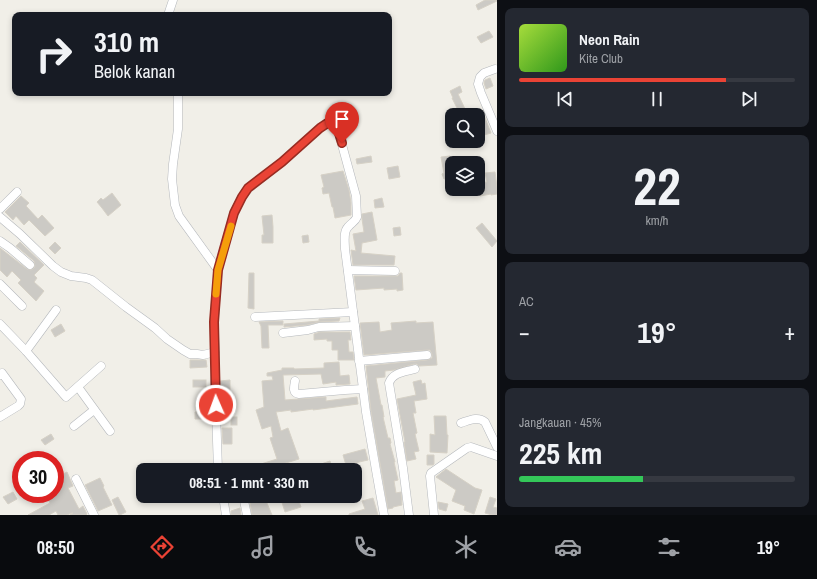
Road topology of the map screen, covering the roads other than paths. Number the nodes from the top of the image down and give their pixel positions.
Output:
1 (173, 0) edge
2 (169, 12) edge
3 (495, 69) dead end
4 (178, 96) edge
5 (497, 131) edge
6 (17, 192) dead end
7 (0, 209) edge
8 (0, 217) edge
9 (0, 240) edge
10 (30, 265) dead end
11 (218, 270) junction
12 (348, 270) junction
13 (395, 271) dead end
14 (0, 284) edge
15 (22, 306) dead end
16 (56, 310) dead end
17 (353, 312) junction
18 (255, 317) dead end
19 (0, 324) edge
20 (355, 326) junction
21 (283, 333) dead end
22 (26, 351) junction
23 (215, 352) junction
24 (427, 355) dead end
25 (359, 361) junction
26 (101, 366) dead end
27 (415, 369) dead end
28 (0, 375) edge
29 (295, 381) dead end
30 (78, 387) junction
31 (363, 390) junction
32 (94, 410) junction
33 (0, 417) edge
34 (461, 423) dead end
35 (74, 426) dead end
36 (110, 431) dead end
37 (497, 447) edge
38 (497, 456) edge
39 (218, 463) edge
40 (76, 479) dead end
41 (224, 503) edge
42 (244, 503) edge
43 (94, 515) edge
44 (226, 515) edge
45 (247, 515) edge
46 (384, 515) edge
47 (409, 515) edge
48 (434, 515) edge

1 - 2 street
3 - 5 street
4 - 11 street
6 - 7 street
8 - 23 street
9 - 10 street
11 - 12 street
11 - 23 street
12 - 13 street
12 - 17 street
14 - 15 street
16 - 22 street
17 - 18 street
17 - 20 street
19 - 22 street
20 - 21 street
20 - 25 street
22 - 30 street
23 - 39 street
24 - 25 street
25 - 31 street
26 - 30 street
27 - 47 street
28 - 33 street
29 - 31 street
30 - 32 street
31 - 46 street
32 - 35 street
32 - 36 street
34 - 37 street
38 - 48 street
40 - 43 street
41 - 44 street
42 - 45 street

